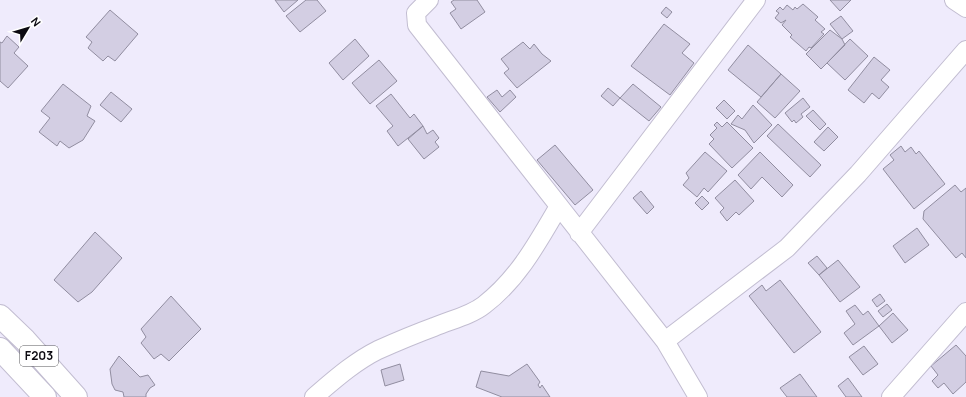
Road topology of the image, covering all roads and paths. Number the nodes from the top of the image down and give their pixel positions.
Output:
1 (429, 0) edge
2 (756, 0) edge
3 (954, 0) edge
4 (966, 8) edge
5 (966, 50) edge
6 (559, 206) junction
7 (579, 233) junction
8 (966, 312) edge
9 (0, 316) edge
10 (665, 341) junction
11 (0, 349) edge
12 (45, 397) edge
13 (76, 397) edge
14 (314, 397) edge
15 (698, 397) edge
16 (891, 397) edge

1 - 6 street
2 - 7 street
3 - 4 street
5 - 10 street
6 - 7 street
6 - 14 street
7 - 10 street
8 - 16 street
9 - 13 main road, F203
10 - 15 street
11 - 12 main road, F203

